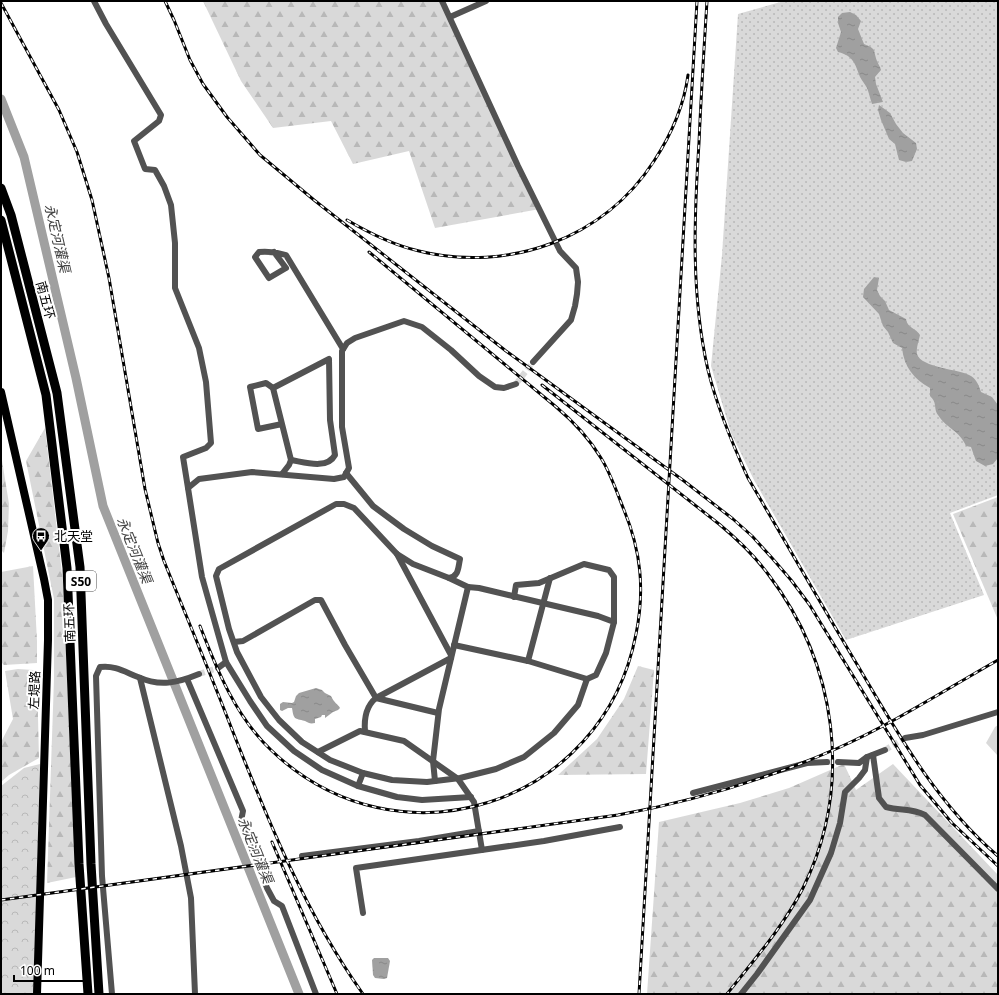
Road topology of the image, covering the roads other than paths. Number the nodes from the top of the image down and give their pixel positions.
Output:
1 (94, 1) edge
2 (442, 1) edge
3 (486, 1) edge
4 (450, 18) junction
5 (1, 188) edge
6 (1, 220) edge
7 (274, 252) junction
8 (343, 349) junction
9 (533, 362) tunnel mouth
10 (516, 384) tunnel mouth
11 (273, 388) junction
12 (1, 392) edge
13 (282, 424) junction
14 (291, 460) junction
15 (346, 473) junction
16 (282, 474) junction
17 (188, 488) junction
18 (396, 554) junction
19 (449, 578) junction
20 (550, 578) junction
21 (468, 587) junction
22 (514, 597) junction
23 (543, 603) junction
24 (614, 622) junction
25 (229, 629) junction
26 (218, 632) junction
27 (234, 642) junction
28 (454, 645) junction
29 (451, 656) junction
30 (528, 661) junction
31 (226, 662) junction
32 (218, 668) tunnel mouth
33 (199, 674) tunnel mouth
34 (140, 678) junction
35 (187, 679) junction
36 (587, 679) junction
37 (376, 698) junction
38 (998, 712) edge
39 (438, 713) junction
40 (365, 732) junction
41 (905, 738) tunnel mouth
42 (885, 750) tunnel mouth
43 (318, 752) junction
44 (870, 756) junction
45 (433, 761) junction
46 (827, 762) tunnel mouth
47 (838, 762) tunnel mouth
48 (364, 773) junction
49 (458, 779) junction
50 (435, 781) junction
51 (358, 786) junction
52 (693, 793) dead end
53 (471, 797) junction
54 (620, 827) dead end
55 (479, 831) junction
56 (482, 850) junction
57 (302, 856) dead end
58 (998, 889) edge
59 (363, 913) dead end
60 (37, 994) edge
61 (88, 994) edge
62 (99, 994) edge
63 (112, 994) edge
64 (195, 994) edge
65 (316, 994) edge
66 (741, 994) edge

1 - 17 street
2 - 4 street
3 - 4 street
4 - 9 street
5 - 62 highway, 南五环 / S50
6 - 61 highway, 南五环 / S50
7 - 7 street
7 - 8 street
8 - 10 street
8 - 15 street
11 - 13 street
11 - 13 street
11 - 14 street
12 - 60 main road, 左堤路
13 - 14 street
14 - 16 street
15 - 16 street
15 - 19 street
16 - 17 street
17 - 26 street
18 - 19 street
18 - 25 street
18 - 29 street
19 - 21 street
20 - 22 street
20 - 23 street
20 - 24 street
21 - 22 street
21 - 28 street
22 - 23 street
23 - 24 street
23 - 30 street
24 - 36 street
25 - 26 street
25 - 27 street
26 - 31 street
27 - 37 street
27 - 43 street
28 - 29 street
28 - 30 street
29 - 37 street
29 - 39 street
30 - 36 street
31 - 32 street
31 - 51 street
33 - 35 street
34 - 35 street
34 - 63 street
34 - 64 street
35 - 65 street
36 - 49 street
37 - 39 street
37 - 40 street
38 - 41 street
39 - 45 street
40 - 43 street
40 - 45 street
42 - 44 street
43 - 48 street
44 - 47 street
44 - 58 street
44 - 66 street
45 - 49 street
45 - 50 street
46 - 52 street
48 - 50 street
48 - 51 street
49 - 50 street
49 - 53 street
51 - 53 street
53 - 55 street
54 - 56 street
55 - 56 street
55 - 57 street
56 - 59 street

